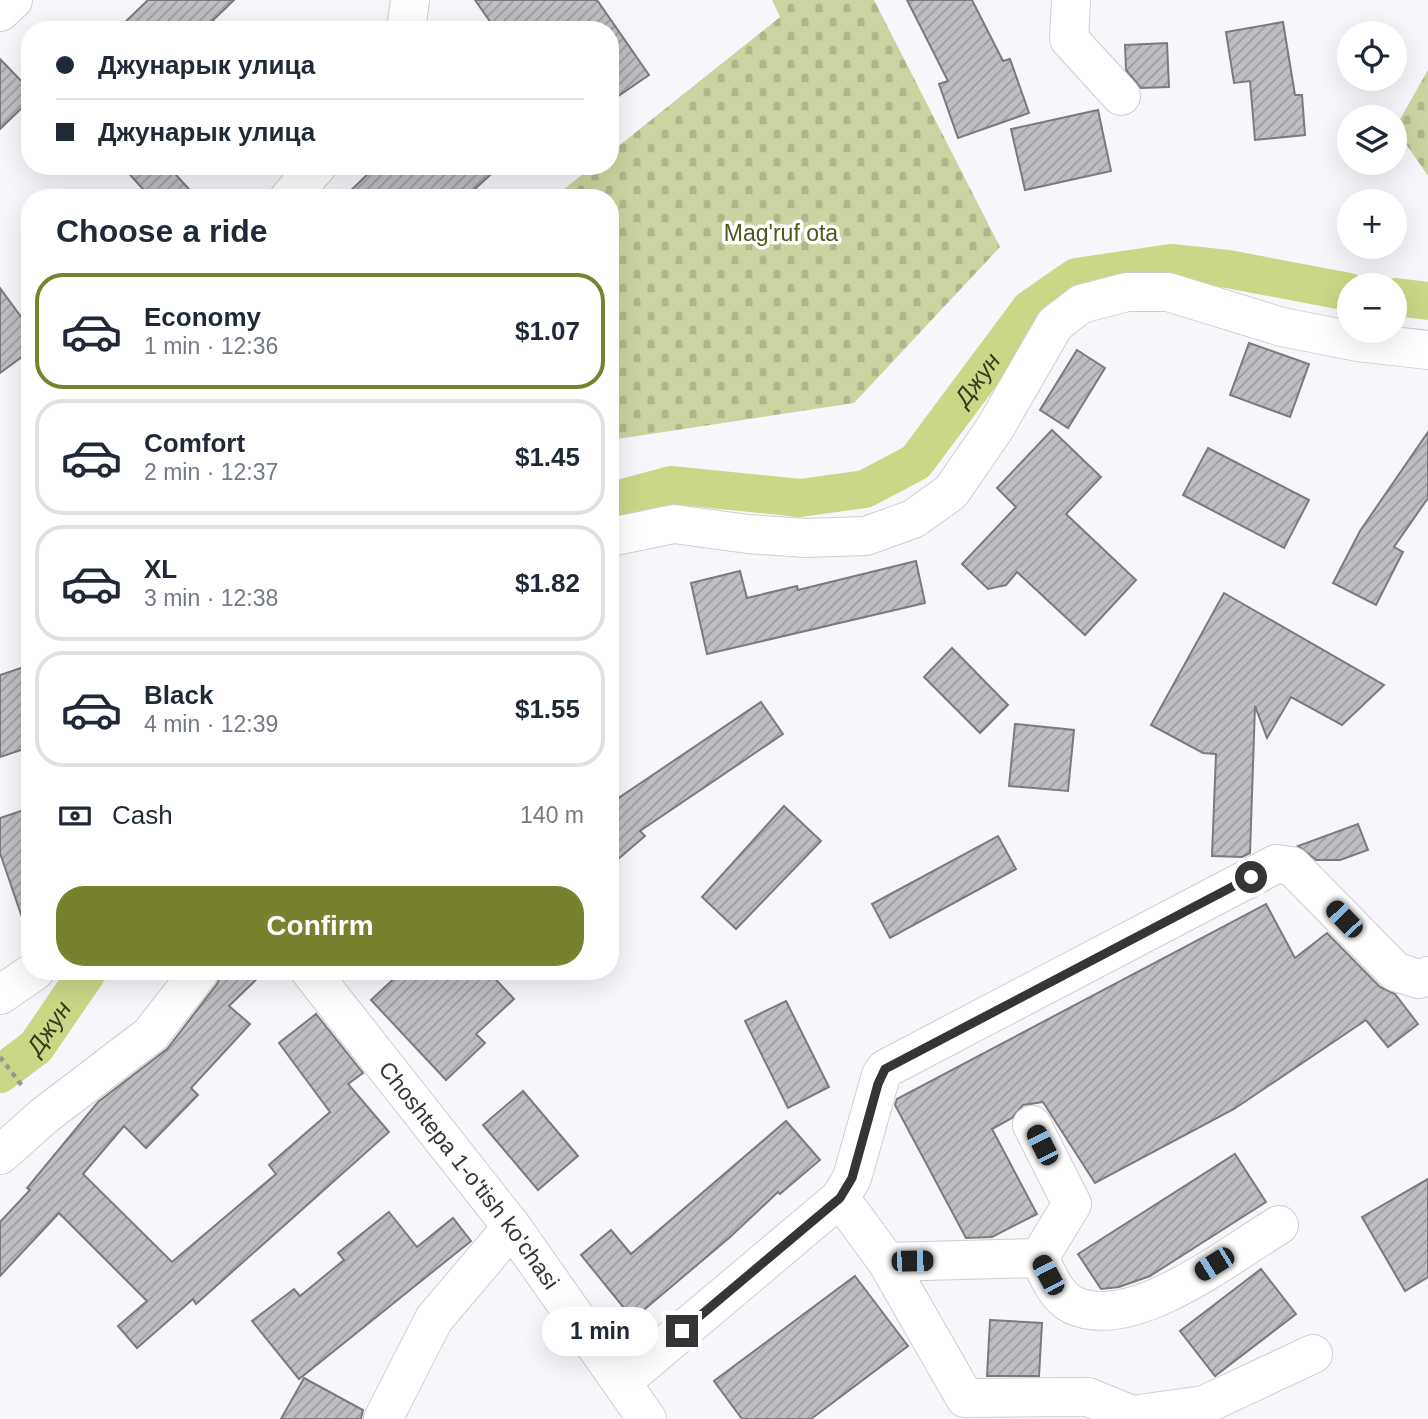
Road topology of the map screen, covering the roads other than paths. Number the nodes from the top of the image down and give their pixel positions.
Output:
1 (13, 0) edge
2 (410, 0) edge
3 (1071, 0) edge
4 (0, 12) edge
5 (407, 21) edge
6 (1121, 96) dead end
7 (309, 175) edge
8 (297, 189) edge
9 (1428, 349) edge
10 (619, 535) edge
11 (1428, 976) edge
12 (22, 980) edge
13 (194, 980) edge
14 (317, 980) edge
15 (0, 995) edge
16 (1032, 1125) dead end
17 (0, 1155) edge
18 (840, 1198) junction
19 (1279, 1224) dead end
20 (512, 1227) junction
21 (1039, 1258) junction
22 (887, 1262) junction
23 (1313, 1354) dead end
24 (623, 1381) junction
25 (1133, 1417) edge
26 (383, 1419) edge
27 (647, 1419) edge

1 - 4 street
2 - 5 street
3 - 6 street
7 - 8 street
9 - 10 street
11 - 18 street
12 - 15 street
13 - 17 street
14 - 20 street, Choshtepa 1-o'tish ko'chasi
16 - 21 street
18 - 22 street
18 - 24 street
19 - 21 street
20 - 24 street, Choshtepa 1-o'tish ko'chasi
20 - 26 street
21 - 22 street
22 - 25 street
23 - 25 street
24 - 27 street, Choshtepa 1-o'tish ko'chasi

